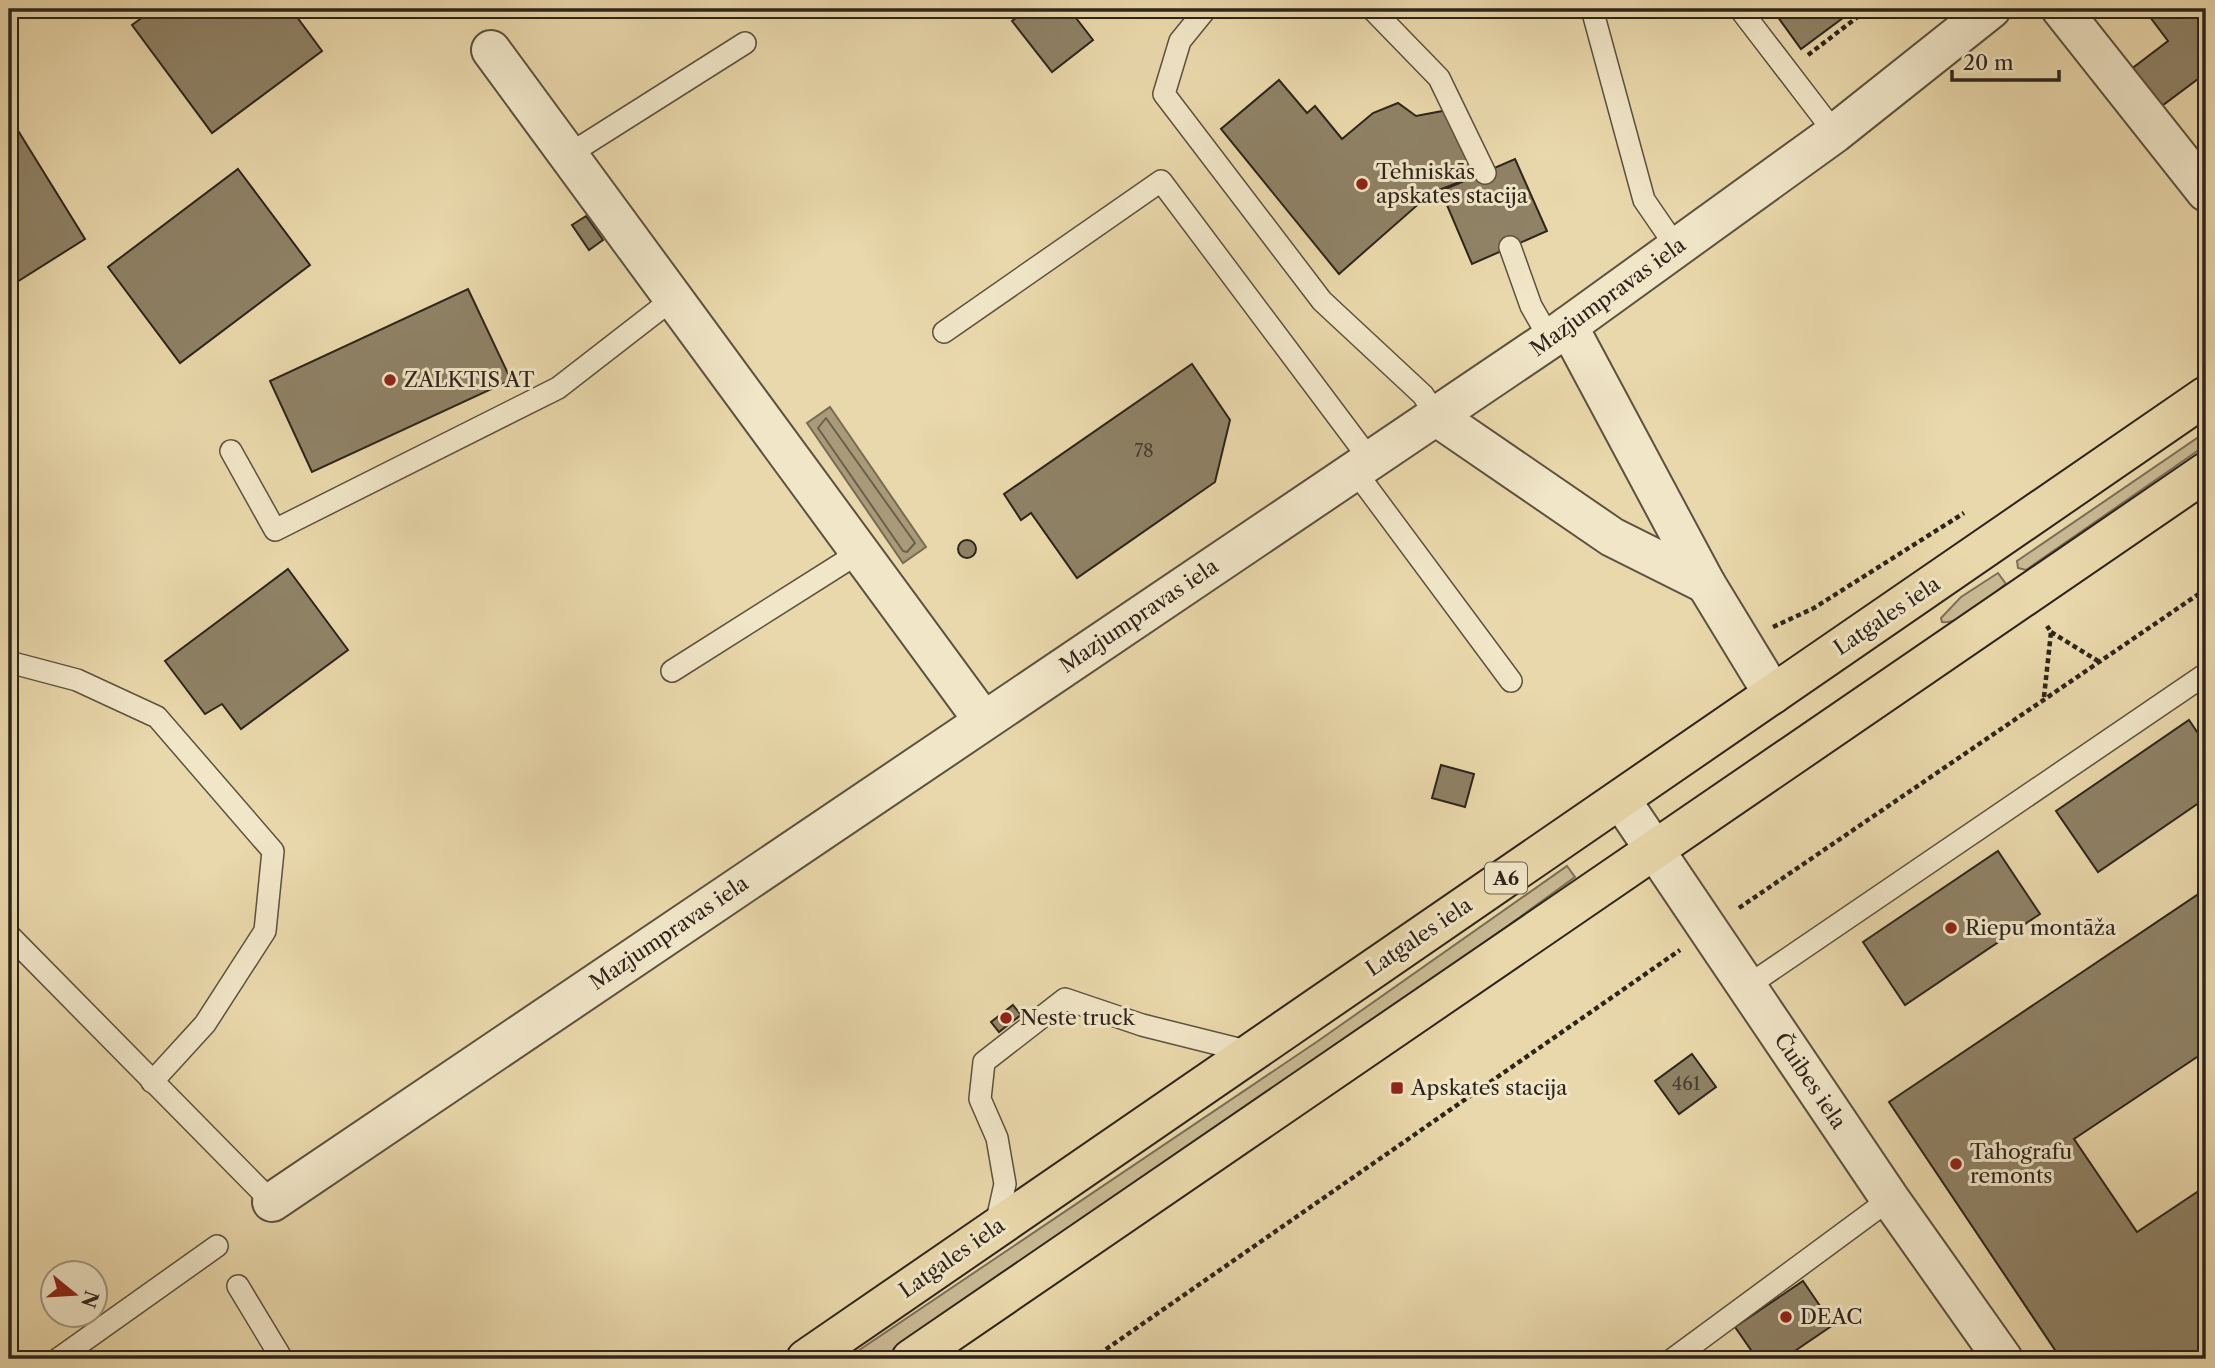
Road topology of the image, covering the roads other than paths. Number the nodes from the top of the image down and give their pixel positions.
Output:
1 (1206, 9) edge
2 (1372, 9) edge
3 (1592, 9) edge
4 (1740, 9) edge
5 (1991, 9) edge
6 (2062, 9) edge
7 (745, 43) dead end
8 (491, 50) dead end
9 (1835, 133) junction
10 (568, 155) junction
11 (1485, 173) dead end
12 (2206, 192) edge
13 (1510, 247) dead end
14 (1676, 248) junction
15 (674, 298) junction
16 (944, 332) dead end
17 (1559, 333) junction
18 (2206, 396) edge
19 (1437, 417) junction
20 (231, 452) dead end
21 (1363, 466) junction
22 (2206, 472) edge
23 (860, 552) junction
24 (1706, 584) junction
25 (9, 662) edge
26 (672, 671) dead end
27 (2206, 674) edge
28 (1511, 681) dead end
29 (1773, 694) junction
30 (983, 720) junction
31 (1620, 800) junction
32 (1654, 849) junction
33 (9, 935) edge
34 (1746, 987) junction
35 (1250, 1052) junction
36 (152, 1082) junction
37 (1890, 1199) junction
38 (272, 1202) joint
39 (994, 1230) junction
40 (216, 1245) dead end
41 (238, 1286) dead end
42 (58, 1359) edge
43 (282, 1359) edge
44 (806, 1359) edge
45 (911, 1359) edge
46 (1673, 1359) edge
47 (2003, 1359) edge

1 - 19 lane
2 - 11 lane
3 - 14 lane
4 - 9 lane
5 - 9 street, Mazjumpravas iela
6 - 12 street
7 - 10 lane
8 - 10 street
9 - 14 street, Mazjumpravas iela
10 - 15 street
13 - 17 lane
14 - 17 street, Mazjumpravas iela
15 - 20 lane
15 - 23 street
16 - 21 lane
17 - 19 street, Mazjumpravas iela
17 - 24 street
18 - 29 highway, Latgales iela / A6
19 - 21 street, Mazjumpravas iela
19 - 24 street
21 - 28 lane
21 - 30 street, Mazjumpravas iela
22 - 32 highway
23 - 26 lane
23 - 30 street
24 - 29 street
25 - 36 lane
27 - 34 lane
29 - 31 highway, Latgales iela / A6
30 - 38 street, Mazjumpravas iela
31 - 32 street, Čuibes iela
31 - 35 highway, Latgales iela / A6
32 - 34 street, Čuibes iela
32 - 45 highway
33 - 36 lane
34 - 37 street, Čuibes iela
35 - 39 highway, Latgales iela / A6
35 - 39 lane
36 - 38 lane
37 - 46 lane
37 - 47 street, Čuibes iela
39 - 44 highway, Latgales iela / A6
40 - 42 lane
41 - 43 lane

